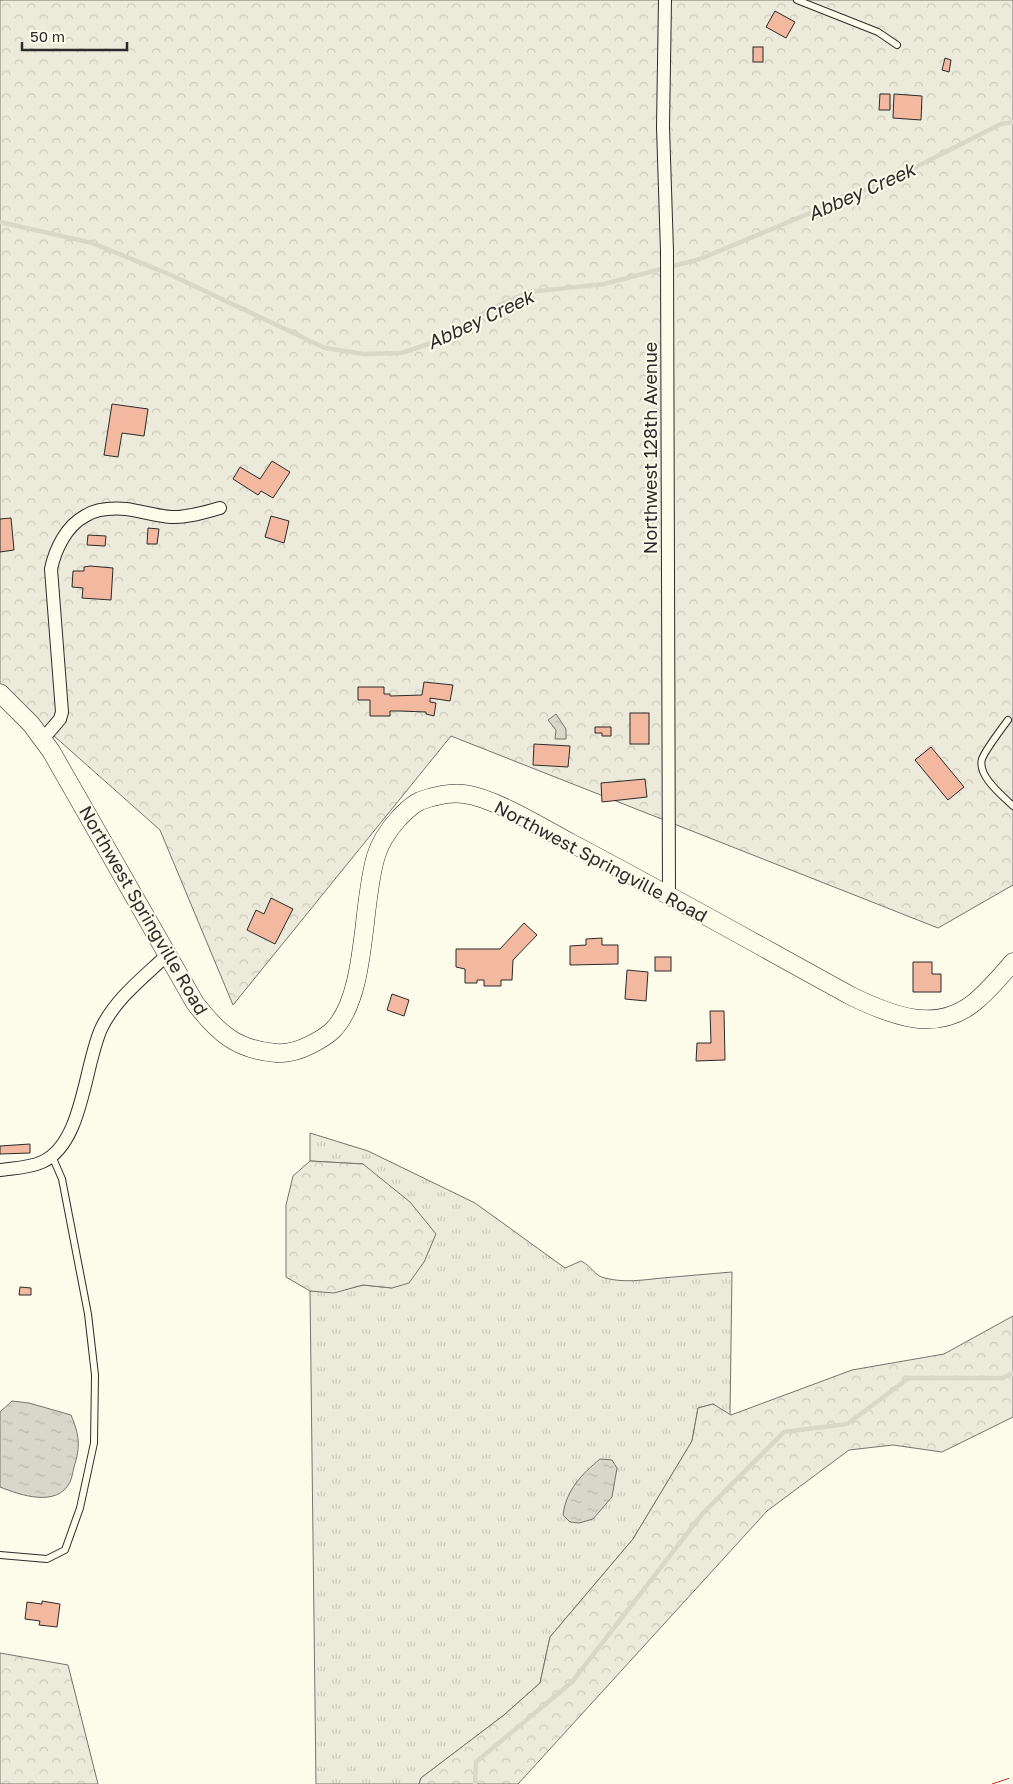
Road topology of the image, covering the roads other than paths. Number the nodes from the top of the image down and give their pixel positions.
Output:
1 (664, 0) edge
2 (797, 0) edge
3 (897, 45) dead end
4 (220, 508) dead end
5 (0, 693) edge
6 (1008, 720) dead end
7 (43, 739) junction
8 (1013, 806) edge
9 (669, 896) junction
10 (167, 955) junction
11 (1013, 962) edge
12 (52, 1156) junction
13 (0, 1170) edge
14 (0, 1555) edge

1 - 9 street, Northwest 128th Avenue
2 - 3 lane
4 - 7 street
5 - 7 street, Northwest Springville Road
6 - 8 lane
7 - 10 street, Northwest Springville Road
9 - 10 street, Northwest Springville Road
9 - 11 street, Northwest Springville Road
10 - 12 street
12 - 13 street
12 - 14 lane

